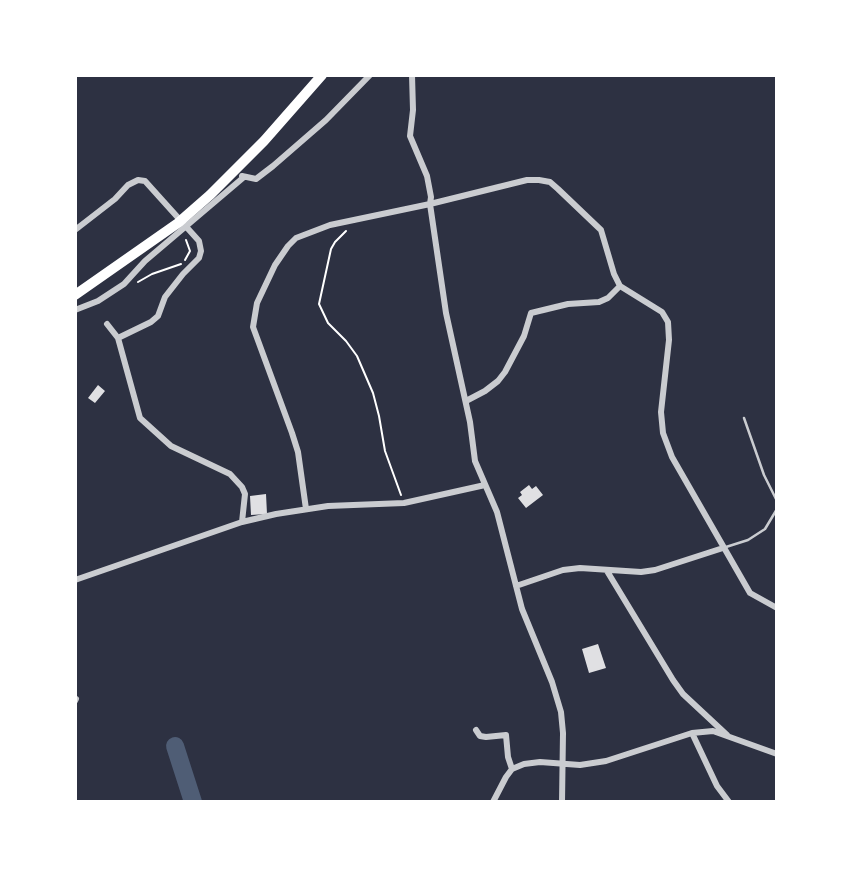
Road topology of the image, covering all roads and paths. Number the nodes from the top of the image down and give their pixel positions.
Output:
1 (322, 75) edge
2 (370, 75) edge
3 (412, 75) edge
4 (233, 172) junction
5 (244, 177) junction
6 (215, 195) junction
7 (430, 204) junction
8 (354, 220) junction
9 (184, 227) junction
10 (75, 230) edge
11 (124, 284) junction
12 (620, 286) junction
13 (75, 295) edge
14 (75, 310) edge
15 (107, 324) dead end
16 (118, 338) junction
17 (466, 401) junction
18 (744, 418) dead end
19 (485, 485) junction
20 (777, 501) edge
21 (404, 503) junction
22 (306, 509) junction
23 (777, 509) edge
24 (242, 522) junction
25 (723, 548) junction
26 (607, 571) junction
27 (75, 580) edge
28 (516, 586) junction
29 (777, 608) edge
30 (476, 730) dead end
31 (692, 733) junction
32 (727, 735) junction
33 (777, 754) edge
34 (563, 764) junction
35 (512, 769) junction
36 (493, 802) edge
37 (562, 802) edge
38 (729, 802) edge

1 - 4 highway
2 - 5 street
3 - 7 street
4 - 5 street
4 - 6 highway
5 - 6 street
6 - 9 highway
7 - 8 street
7 - 12 street
7 - 17 street
8 - 21 path
8 - 22 street
9 - 10 street
9 - 11 street
9 - 11 path
9 - 13 highway
9 - 16 street
11 - 14 street
12 - 17 street
12 - 25 street
15 - 16 street
16 - 24 street
17 - 19 street
18 - 20 lane
19 - 21 street
19 - 28 street
21 - 22 street
22 - 24 street
23 - 25 lane
24 - 27 street
25 - 26 street
25 - 29 street
26 - 28 street
26 - 32 street
28 - 34 street
30 - 35 street
31 - 32 street
31 - 34 street
31 - 38 street
32 - 33 street
34 - 35 street
34 - 37 street
35 - 36 street

